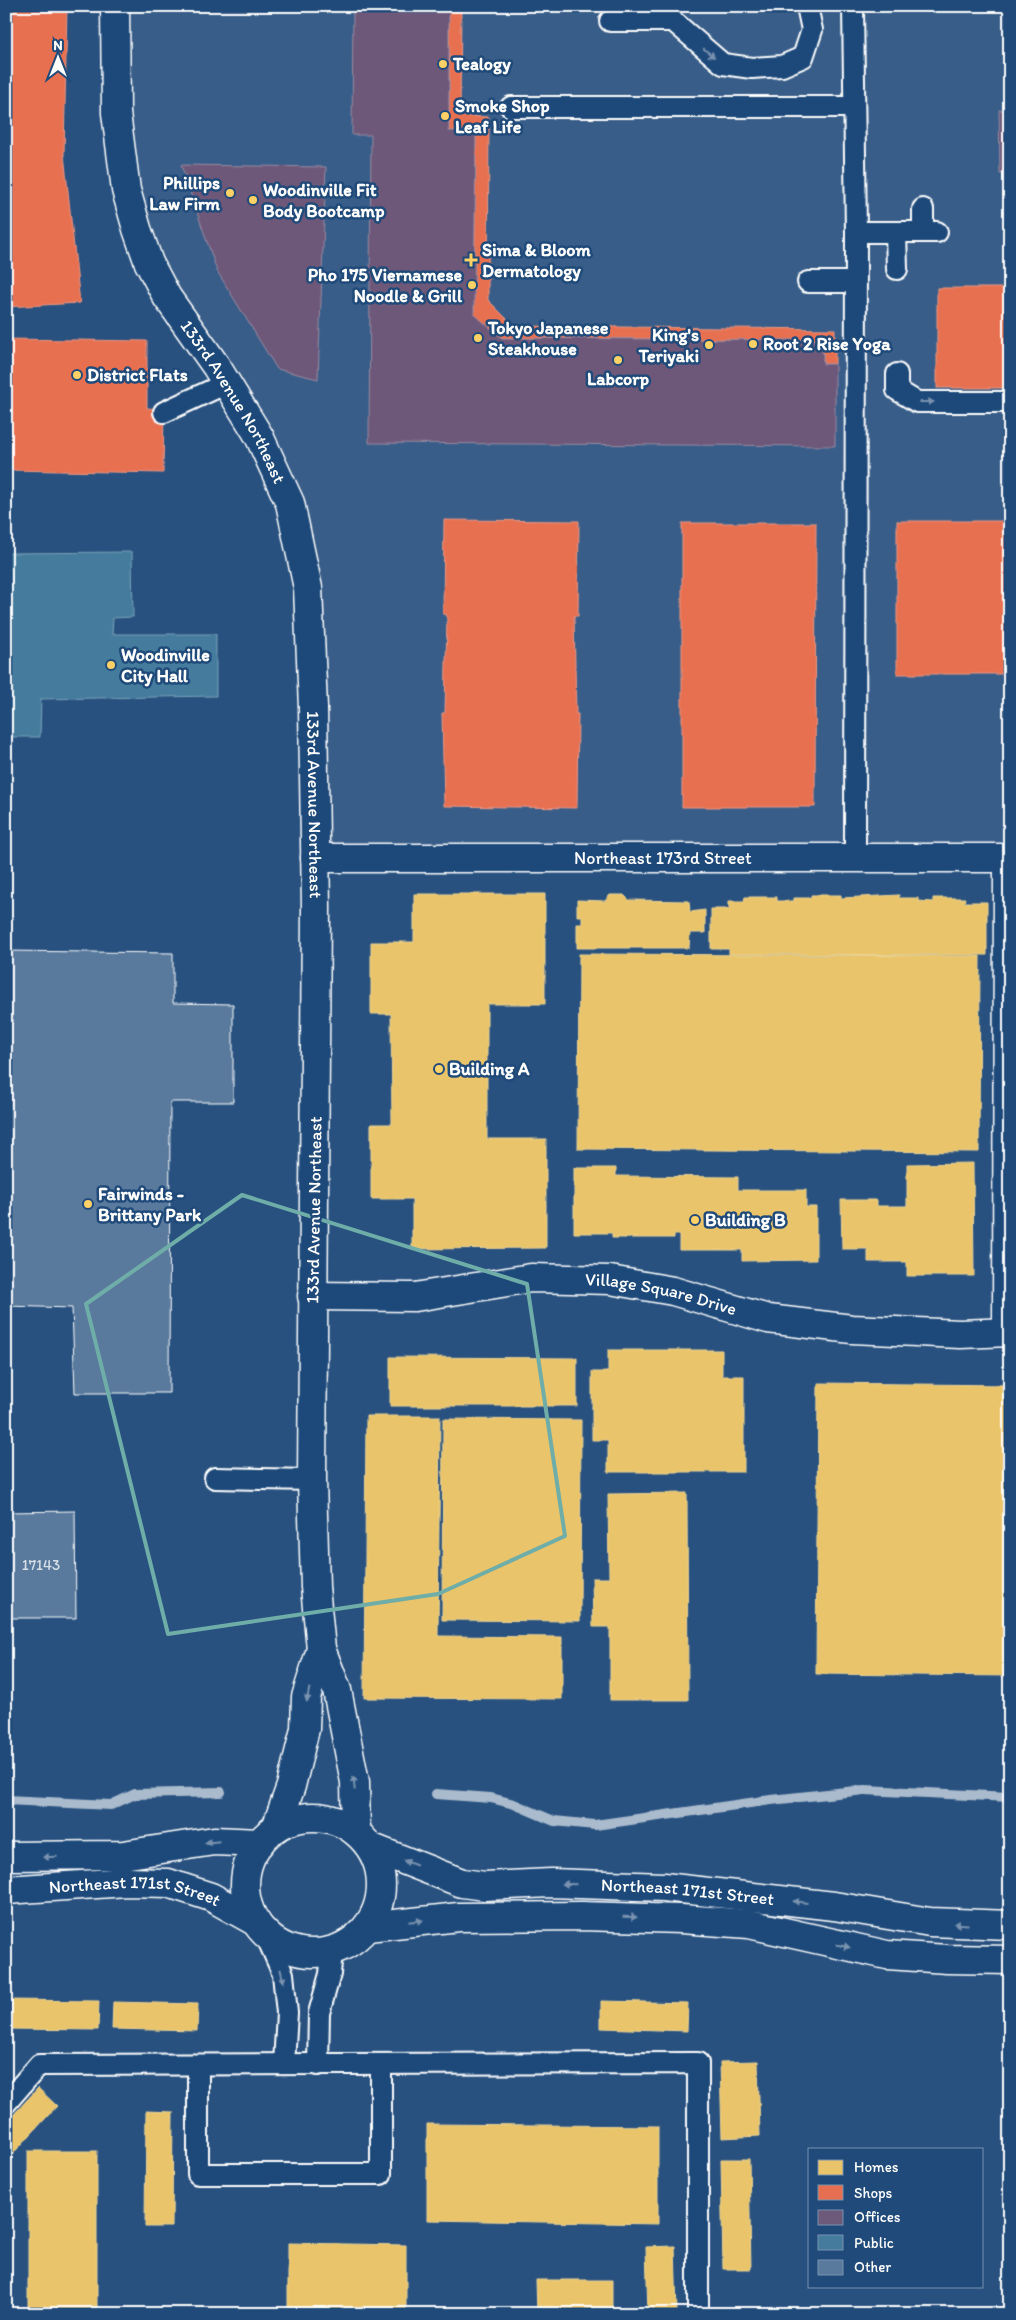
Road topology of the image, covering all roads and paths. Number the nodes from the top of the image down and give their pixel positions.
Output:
1 (115, 6) edge
2 (808, 6) edge
3 (853, 6) edge
4 (610, 22) dead end
5 (511, 107) dead end
6 (854, 107) junction
7 (923, 209) dead end
8 (856, 232) junction
9 (896, 232) junction
10 (897, 269) dead end
11 (808, 282) dead end
12 (855, 282) junction
13 (897, 374) dead end
14 (227, 383) junction
15 (1010, 402) edge
16 (164, 412) dead end
17 (316, 858) junction
18 (855, 858) junction
19 (1009, 858) edge
20 (312, 1296) junction
21 (1008, 1332) edge
22 (215, 1478) dead end
23 (312, 1480) junction
24 (321, 1649) junction
25 (268, 1835) junction
26 (363, 1839) junction
27 (6, 1856) edge
28 (6, 1890) edge
29 (1010, 1925) edge
30 (260, 1926) junction
31 (367, 1927) junction
32 (332, 1950) junction
33 (1010, 1960) edge
34 (284, 2064) junction
35 (381, 2064) junction
36 (198, 2065) junction
37 (318, 2065) junction
38 (6, 2103) edge
39 (698, 2314) edge

1 - 14 street, 133rd Avenue Northeast
4 -> 2 lane
3 - 6 lane
5 - 6 lane
6 - 8 lane
7 - 9 lane
8 - 9 lane
8 - 12 lane
9 - 10 lane
11 - 12 lane
12 - 18 lane
13 -> 15 lane
14 - 16 lane
14 - 17 street, 133rd Avenue Northeast
17 - 18 street, Northeast 173rd Street
17 - 20 street, 133rd Avenue Northeast
18 - 19 street, Northeast 173rd Street
19 - 21 street
20 - 21 street, Village Square Drive
20 - 23 street, 133rd Avenue Northeast
22 - 23 lane
23 - 24 street, 133rd Avenue Northeast
24 -> 25 street, 133rd Avenue Northeast
26 -> 24 street, 133rd Avenue Northeast
25 - 26 street
25 -> 27 street, Northeast 171st Street
25 - 30 street
29 -> 26 street, Northeast 171st Street
26 - 31 street
28 - 30 street, Northeast 171st Street
30 - 32 street
30 -> 34 lane
31 - 32 street
31 -> 33 street, Northeast 171st Street
32 - 37 lane
34 - 36 lane
34 - 37 lane
35 - 36 lane
35 - 37 lane
35 - 39 lane
36 - 38 lane

